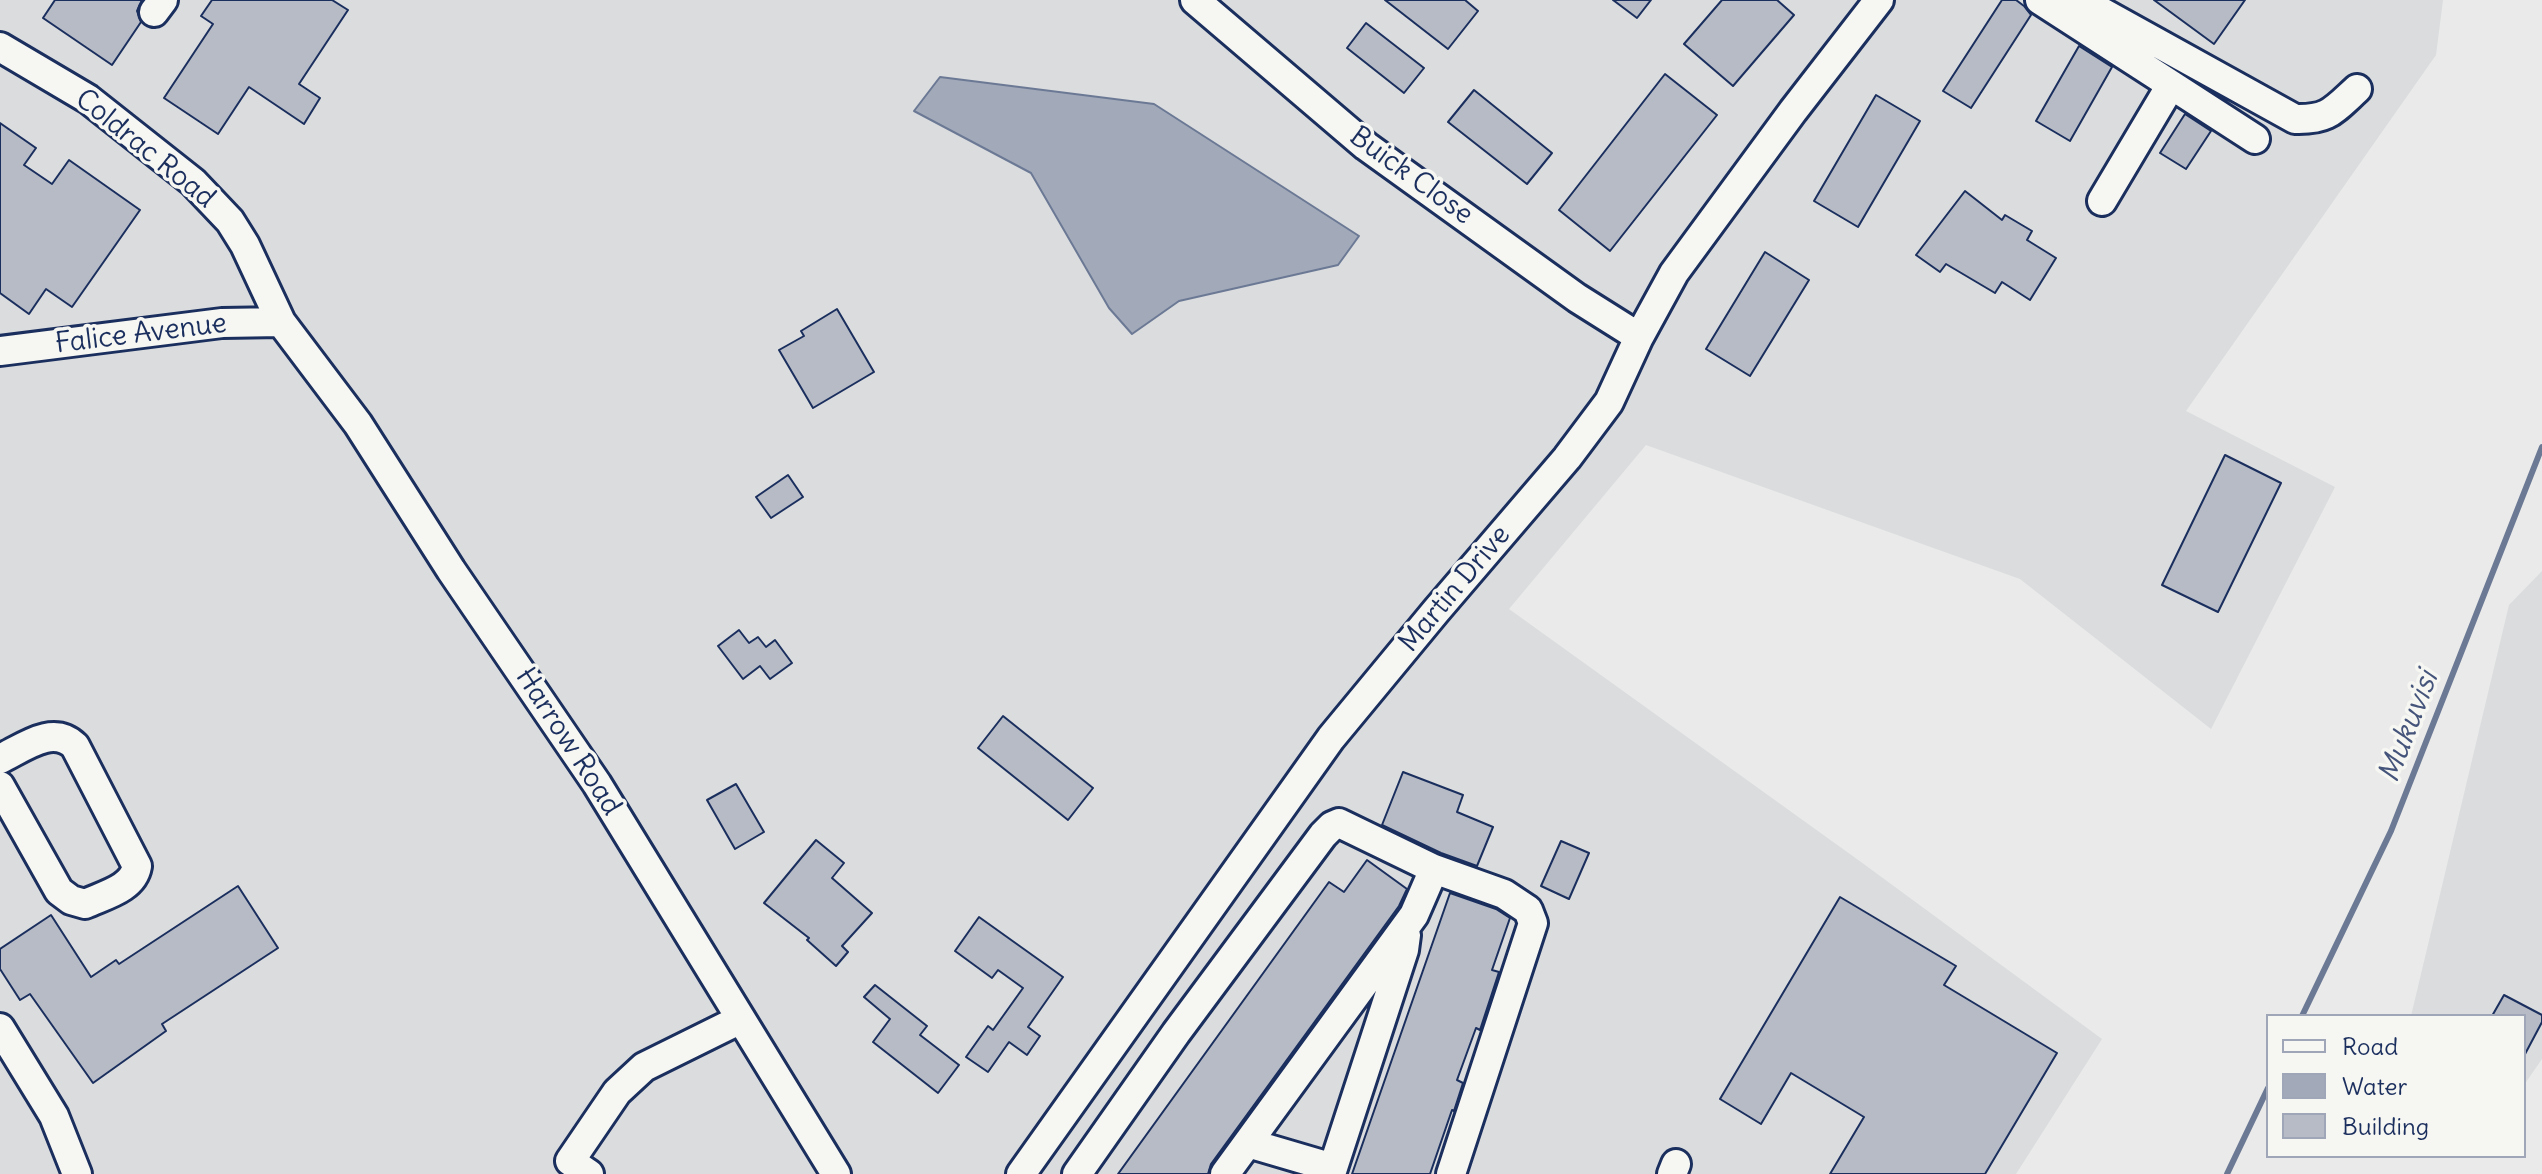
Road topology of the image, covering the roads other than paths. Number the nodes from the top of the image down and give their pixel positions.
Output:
1 (1195, 0) edge
2 (1879, 0) edge
3 (2040, 0) edge
4 (2095, 3) edge
5 (0, 47) edge
6 (2171, 85) junction
7 (2357, 89) dead end
8 (2255, 139) dead end
9 (2102, 201) dead end
10 (281, 322) junction
11 (1639, 337) junction
12 (0, 351) edge
13 (0, 759) edge
14 (0, 786) edge
15 (1434, 869) junction
16 (1414, 915) junction
17 (741, 1019) junction
18 (0, 1028) edge
19 (1248, 1143) junction
20 (574, 1170) edge
21 (1332, 1171) edge
22 (77, 1174) edge
23 (836, 1174) edge
24 (1021, 1174) edge
25 (1077, 1174) edge
26 (1225, 1174) edge
27 (1451, 1174) edge

1 - 11 street, Buick Close
2 - 11 street, Martin Drive
3 - 6 street
4 - 7 street
5 - 10 street, Coldrac Road
6 - 8 street
6 - 9 street
10 - 12 street, Falice Avenue
10 - 17 street, Harrow Road
11 - 24 street, Martin Drive
13 - 14 street
15 - 16 street
15 - 25 street
15 - 27 street
16 - 19 street
16 - 21 street
17 - 20 street
17 - 23 street, Harrow Road
18 - 22 street
19 - 21 street
19 - 26 street

